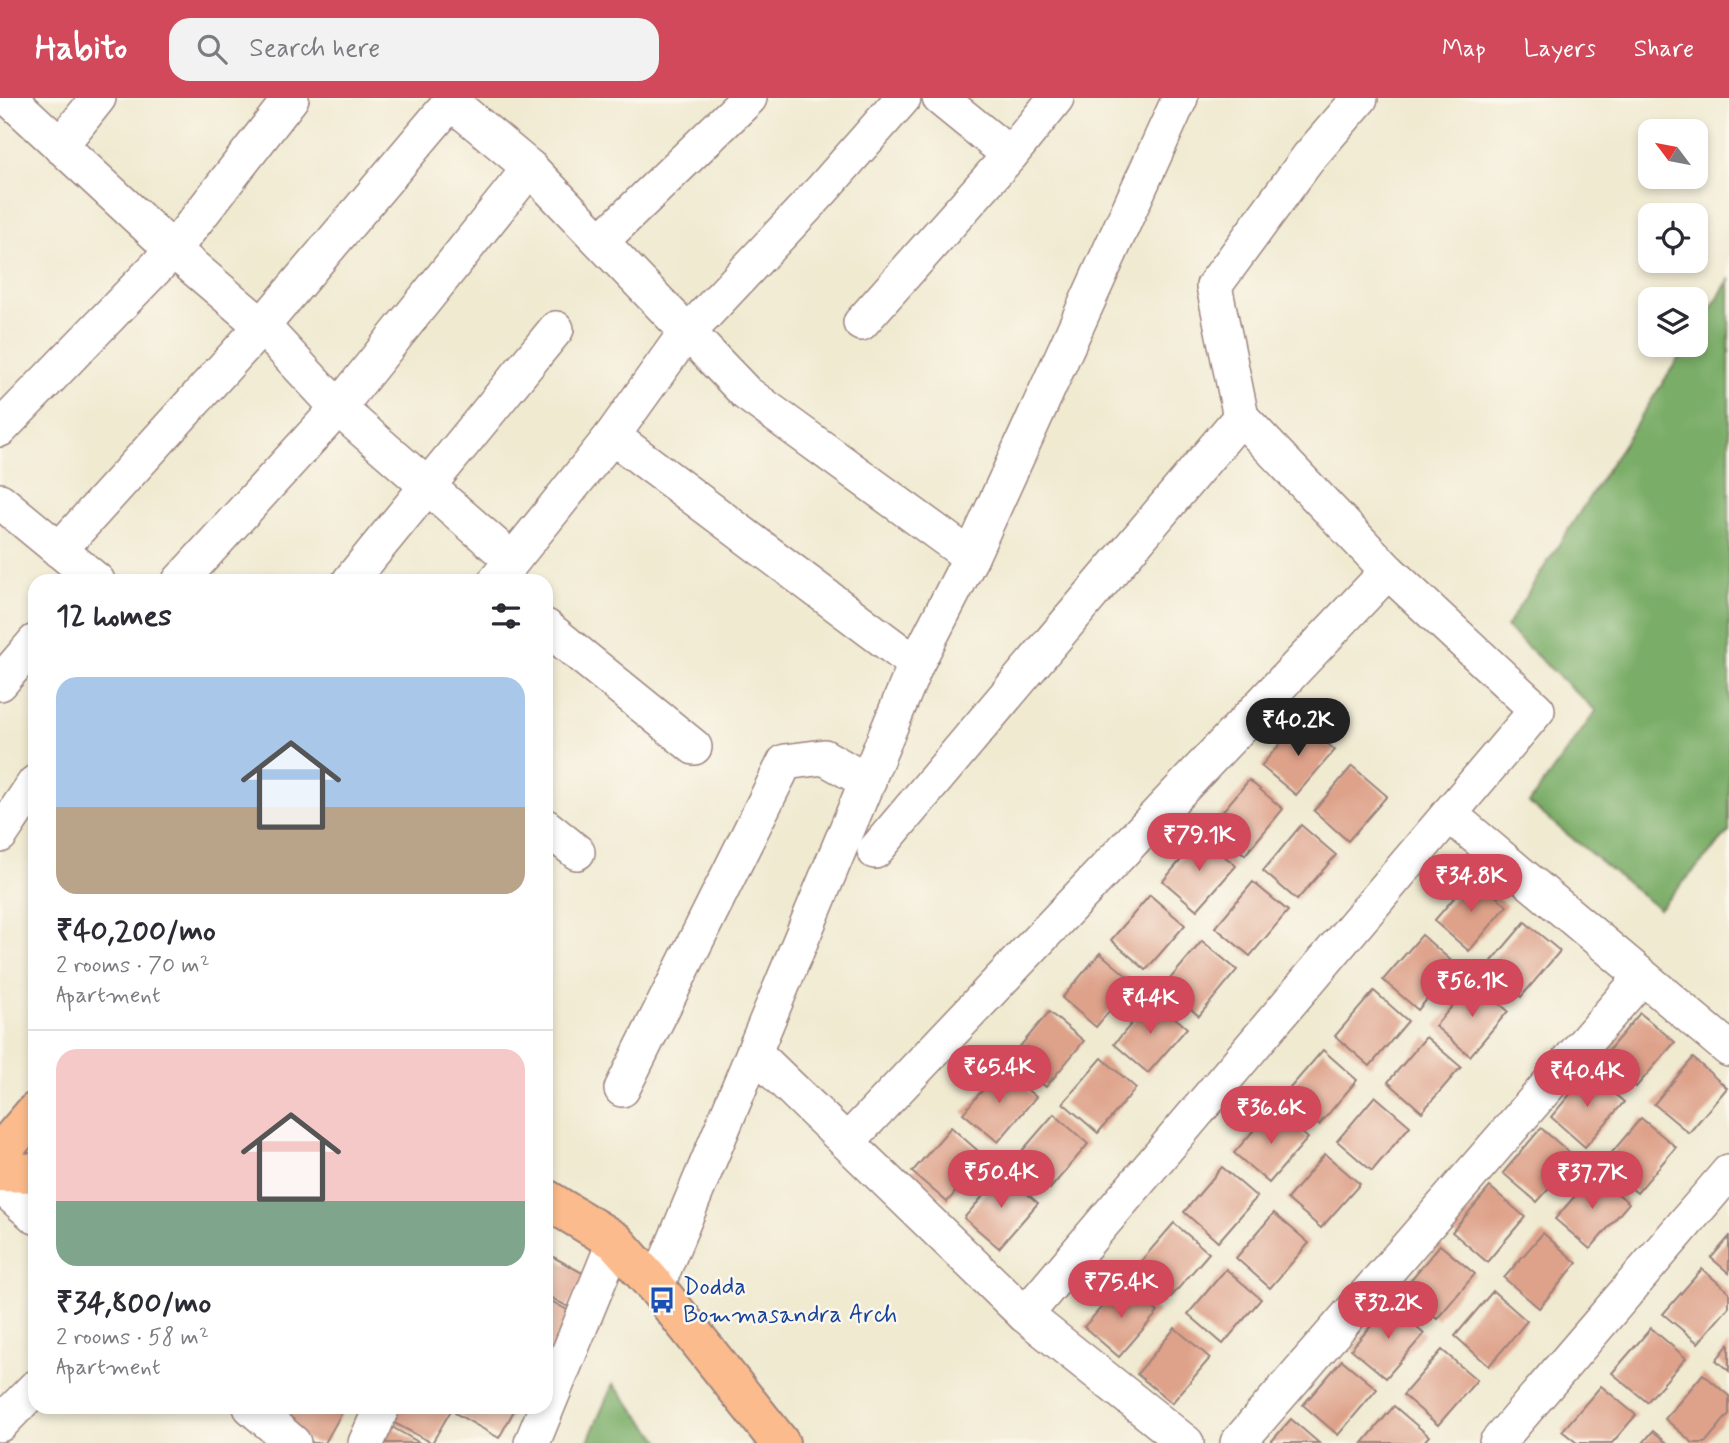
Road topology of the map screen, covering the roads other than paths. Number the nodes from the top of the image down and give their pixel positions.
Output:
1 (9, 98) edge
2 (98, 98) edge
3 (291, 98) edge
4 (749, 98) edge
5 (903, 98) edge
6 (940, 98) edge
7 (1056, 98) edge
8 (1180, 98) edge
9 (1360, 98) edge
10 (453, 100) edge
11 (60, 146) junction
12 (1010, 155) junction
13 (530, 168) junction
14 (601, 241) junction
15 (173, 250) junction
16 (861, 323) dead end
17 (262, 326) junction
18 (556, 329) dead end
19 (688, 332) junction
20 (338, 408) junction
21 (1241, 417) junction
22 (0, 429) edge
23 (612, 436) junction
24 (427, 484) junction
25 (0, 502) edge
26 (59, 550) junction
27 (971, 557) junction
28 (504, 570) edge
29 (1388, 571) junction
30 (85, 574) edge
31 (186, 574) edge
32 (356, 574) edge
33 (553, 633) edge
34 (28, 650) edge
35 (916, 664) junction
36 (0, 683) edge
37 (694, 747) dead end
38 (868, 782) junction
39 (28, 791) edge
40 (1448, 814) junction
41 (4, 820) edge
42 (553, 833) edge
43 (875, 851) dead end
44 (577, 852) dead end
45 (1641, 978) junction
46 (1729, 1049) edge
47 (763, 1061) dead end
48 (622, 1089) dead end
49 (28, 1120) edge
50 (847, 1142) junction
51 (0, 1153) edge
52 (0, 1172) edge
53 (1729, 1172) edge
54 (28, 1173) edge
55 (0, 1185) edge
56 (553, 1203) edge
57 (28, 1210) edge
58 (615, 1241) junction
59 (656, 1287) junction
60 (1025, 1315) junction
61 (553, 1392) edge
62 (28, 1395) edge
63 (259, 1414) edge
64 (379, 1414) edge
65 (544, 1414) edge
66 (0, 1424) edge
67 (293, 1443) edge
68 (366, 1443) edge
69 (532, 1443) edge
70 (780, 1443) edge
71 (1186, 1443) edge
72 (1238, 1443) edge
73 (1497, 1443) edge

1 - 11 street
2 - 11 street
3 - 15 street
4 - 14 street
5 - 19 street
6 - 12 street
7 - 12 street
8 - 27 street
9 - 21 street
10 - 13 street
10 - 17 street
11 - 15 street
12 - 16 street
13 - 14 street
13 - 20 street
14 - 19 street
15 - 17 street
15 - 22 street
17 - 20 street
17 - 26 street
18 - 24 street
19 - 23 street
19 - 27 street
20 - 24 street
20 - 31 street
21 - 29 street
21 - 43 street
23 - 28 street
23 - 35 street
24 - 28 street
24 - 32 street
25 - 26 street
26 - 30 street
27 - 35 street
29 - 40 street
29 - 50 street
33 - 37 street
34 - 36 street
35 - 38 street
38 - 48 street
38 - 59 street
39 - 41 street
40 - 45 street
40 - 60 street
42 - 44 street
45 - 46 street
45 - 72 street
47 - 50 street
49 - 51 main road
50 - 60 street
52 - 54 main road
53 - 73 street
55 - 57 street
56 - 58 main road
58 - 59 main road
58 - 61 street
59 - 70 main road
60 - 71 street
62 - 66 street
63 - 67 street
64 - 68 street
65 - 69 street

